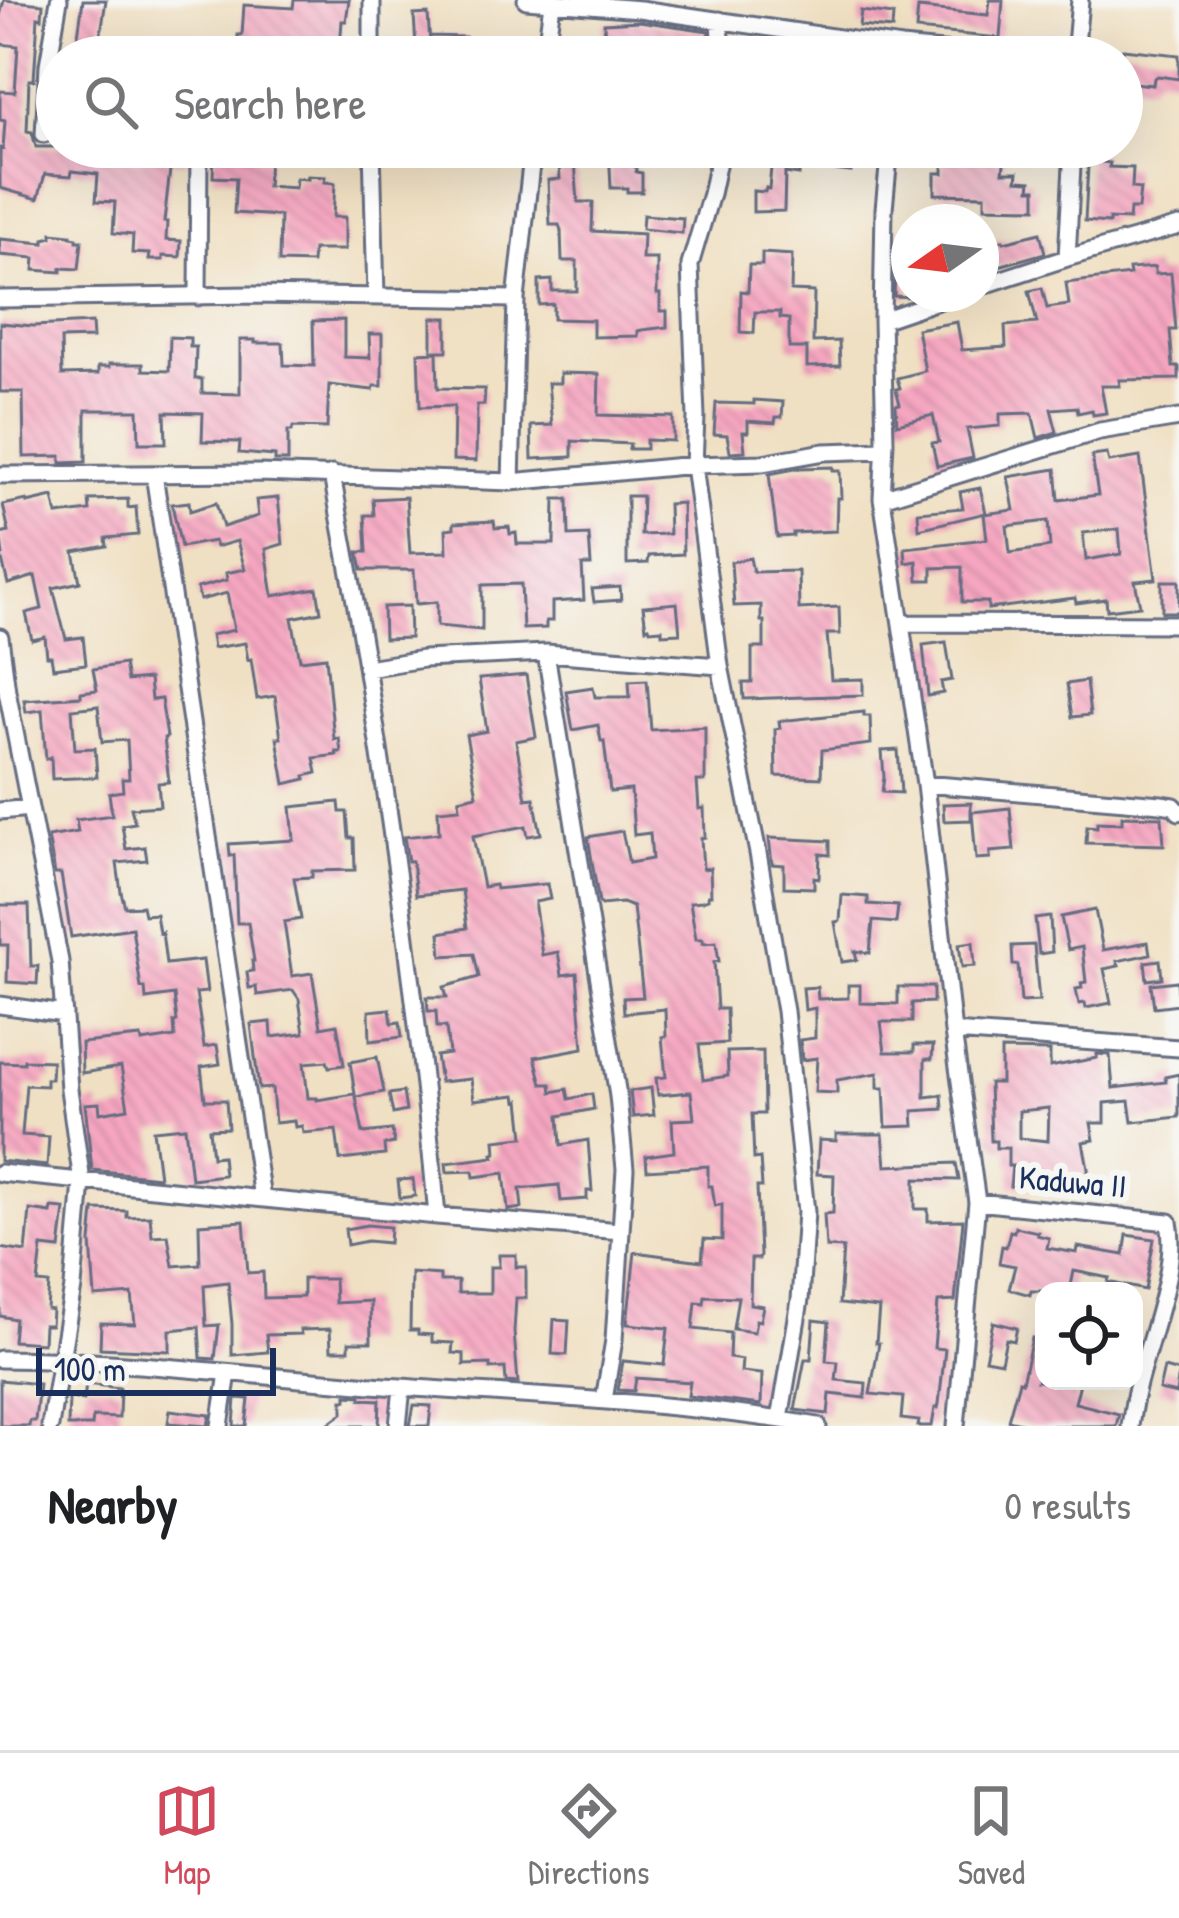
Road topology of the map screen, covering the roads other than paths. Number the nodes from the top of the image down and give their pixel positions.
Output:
1 (58, 0) edge
2 (372, 0) edge
3 (526, 0) edge
4 (1080, 0) edge
5 (552, 3) junction
6 (720, 20) junction
7 (53, 36) edge
8 (372, 36) edge
9 (548, 36) edge
10 (721, 36) edge
11 (810, 36) edge
12 (1077, 36) edge
13 (200, 168) edge
14 (372, 168) edge
15 (531, 168) edge
16 (717, 168) edge
17 (888, 168) edge
18 (1072, 168) edge
19 (1179, 226) edge
20 (1067, 258) junction
21 (999, 280) edge
22 (376, 297) junction
23 (198, 298) junction
24 (0, 299) edge
25 (516, 299) junction
26 (905, 312) edge
27 (882, 320) junction
28 (1179, 418) edge
29 (884, 450) junction
30 (694, 464) junction
31 (154, 474) junction
32 (332, 474) junction
33 (0, 475) edge
34 (511, 482) junction
35 (882, 498) junction
36 (902, 623) junction
37 (1179, 624) edge
38 (0, 643) edge
39 (546, 653) junction
40 (720, 666) junction
41 (367, 668) junction
42 (925, 784) junction
43 (30, 808) junction
44 (0, 811) edge
45 (1179, 812) edge
46 (0, 1005) edge
47 (64, 1014) junction
48 (953, 1032) junction
49 (1179, 1048) edge
50 (0, 1173) edge
51 (82, 1183) junction
52 (262, 1198) junction
53 (977, 1202) junction
54 (437, 1216) junction
55 (1174, 1222) edge
56 (621, 1231) junction
57 (0, 1359) edge
58 (62, 1360) junction
59 (229, 1373) junction
60 (402, 1388) junction
61 (604, 1400) junction
62 (780, 1419) junction
63 (50, 1426) edge
64 (220, 1426) edge
65 (398, 1426) edge
66 (818, 1426) edge
67 (956, 1426) edge
68 (1130, 1426) edge

1 - 7 street
2 - 8 street
3 - 5 street
4 - 12 street
5 - 6 street
5 - 9 street
6 - 10 street
6 - 11 street
13 - 23 street
14 - 22 street
15 - 25 street
16 - 30 street
17 - 27 street
18 - 20 street
19 - 20 street
20 - 21 street
22 - 23 street
22 - 25 street
23 - 24 street
25 - 34 street
26 - 27 street
27 - 29 street
28 - 35 street
29 - 30 street
29 - 35 street
30 - 34 street
30 - 40 street
31 - 32 street
31 - 33 street
31 - 52 street
32 - 34 street
32 - 41 street
35 - 36 street
36 - 37 street
36 - 42 street
38 - 43 street
39 - 40 street
39 - 41 street
39 - 56 street
40 - 62 street
41 - 54 street
42 - 45 street
42 - 48 street
43 - 44 street
43 - 47 street
46 - 47 street
47 - 51 street
48 - 49 street
48 - 53 street
50 - 51 street
51 - 52 street
51 - 58 street
52 - 54 street
53 - 55 street, Kaduwa II
53 - 67 street
54 - 56 street
55 - 68 street, Kaduwa II
56 - 61 street
57 - 58 street
58 - 59 street
58 - 63 street
59 - 60 street
59 - 64 street
60 - 61 street
60 - 65 street
61 - 62 street
62 - 66 street

